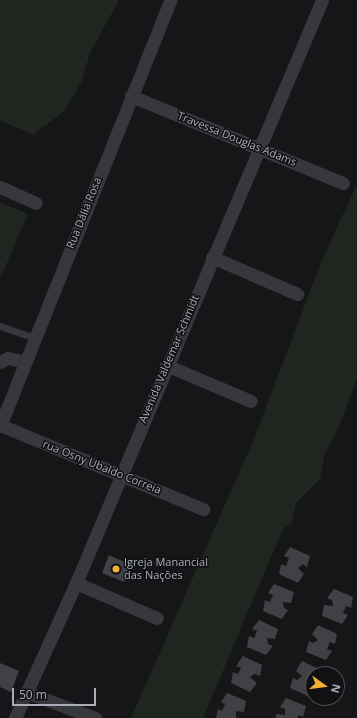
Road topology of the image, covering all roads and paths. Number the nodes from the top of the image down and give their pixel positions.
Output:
1 (170, 0) edge
2 (322, 0) edge
3 (131, 96) junction
4 (258, 148) junction
5 (343, 183) dead end
6 (0, 187) edge
7 (36, 202) dead end
8 (212, 257) junction
9 (297, 294) dead end
10 (0, 326) edge
11 (34, 338) junction
12 (0, 362) edge
13 (25, 362) junction
14 (166, 365) junction
15 (251, 400) dead end
16 (0, 426) edge
17 (120, 475) junction
18 (203, 508) dead end
19 (76, 583) junction
20 (157, 618) dead end
21 (26, 692) junction
22 (14, 718) edge
23 (95, 718) edge

1 - 3 street, Rua Dália Rosa
2 - 4 street, Avenida Valdemar Schmidt
3 - 4 street, Travessa Douglas Adams
3 - 11 street, Rua Dália Rosa
4 - 5 street, Travessa Douglas Adams
4 - 8 street, Avenida Valdemar Schmidt
6 - 7 street
8 - 9 street
8 - 14 street, Avenida Valdemar Schmidt
10 - 11 lane
11 - 13 street, Rua Dália Rosa
12 - 13 street
13 - 16 street, Rua Dália Rosa
14 - 15 street
14 - 17 street, Avenida Valdemar Schmidt
16 - 17 street, rua Osny Ubaldo Correia
17 - 18 street, rua Osny Ubaldo Correia
17 - 19 street, Avenida Valdemar Schmidt
19 - 20 street
19 - 21 street, Avenida Valdemar Schmidt
21 - 22 street, Avenida Valdemar Schmidt
21 - 23 street

